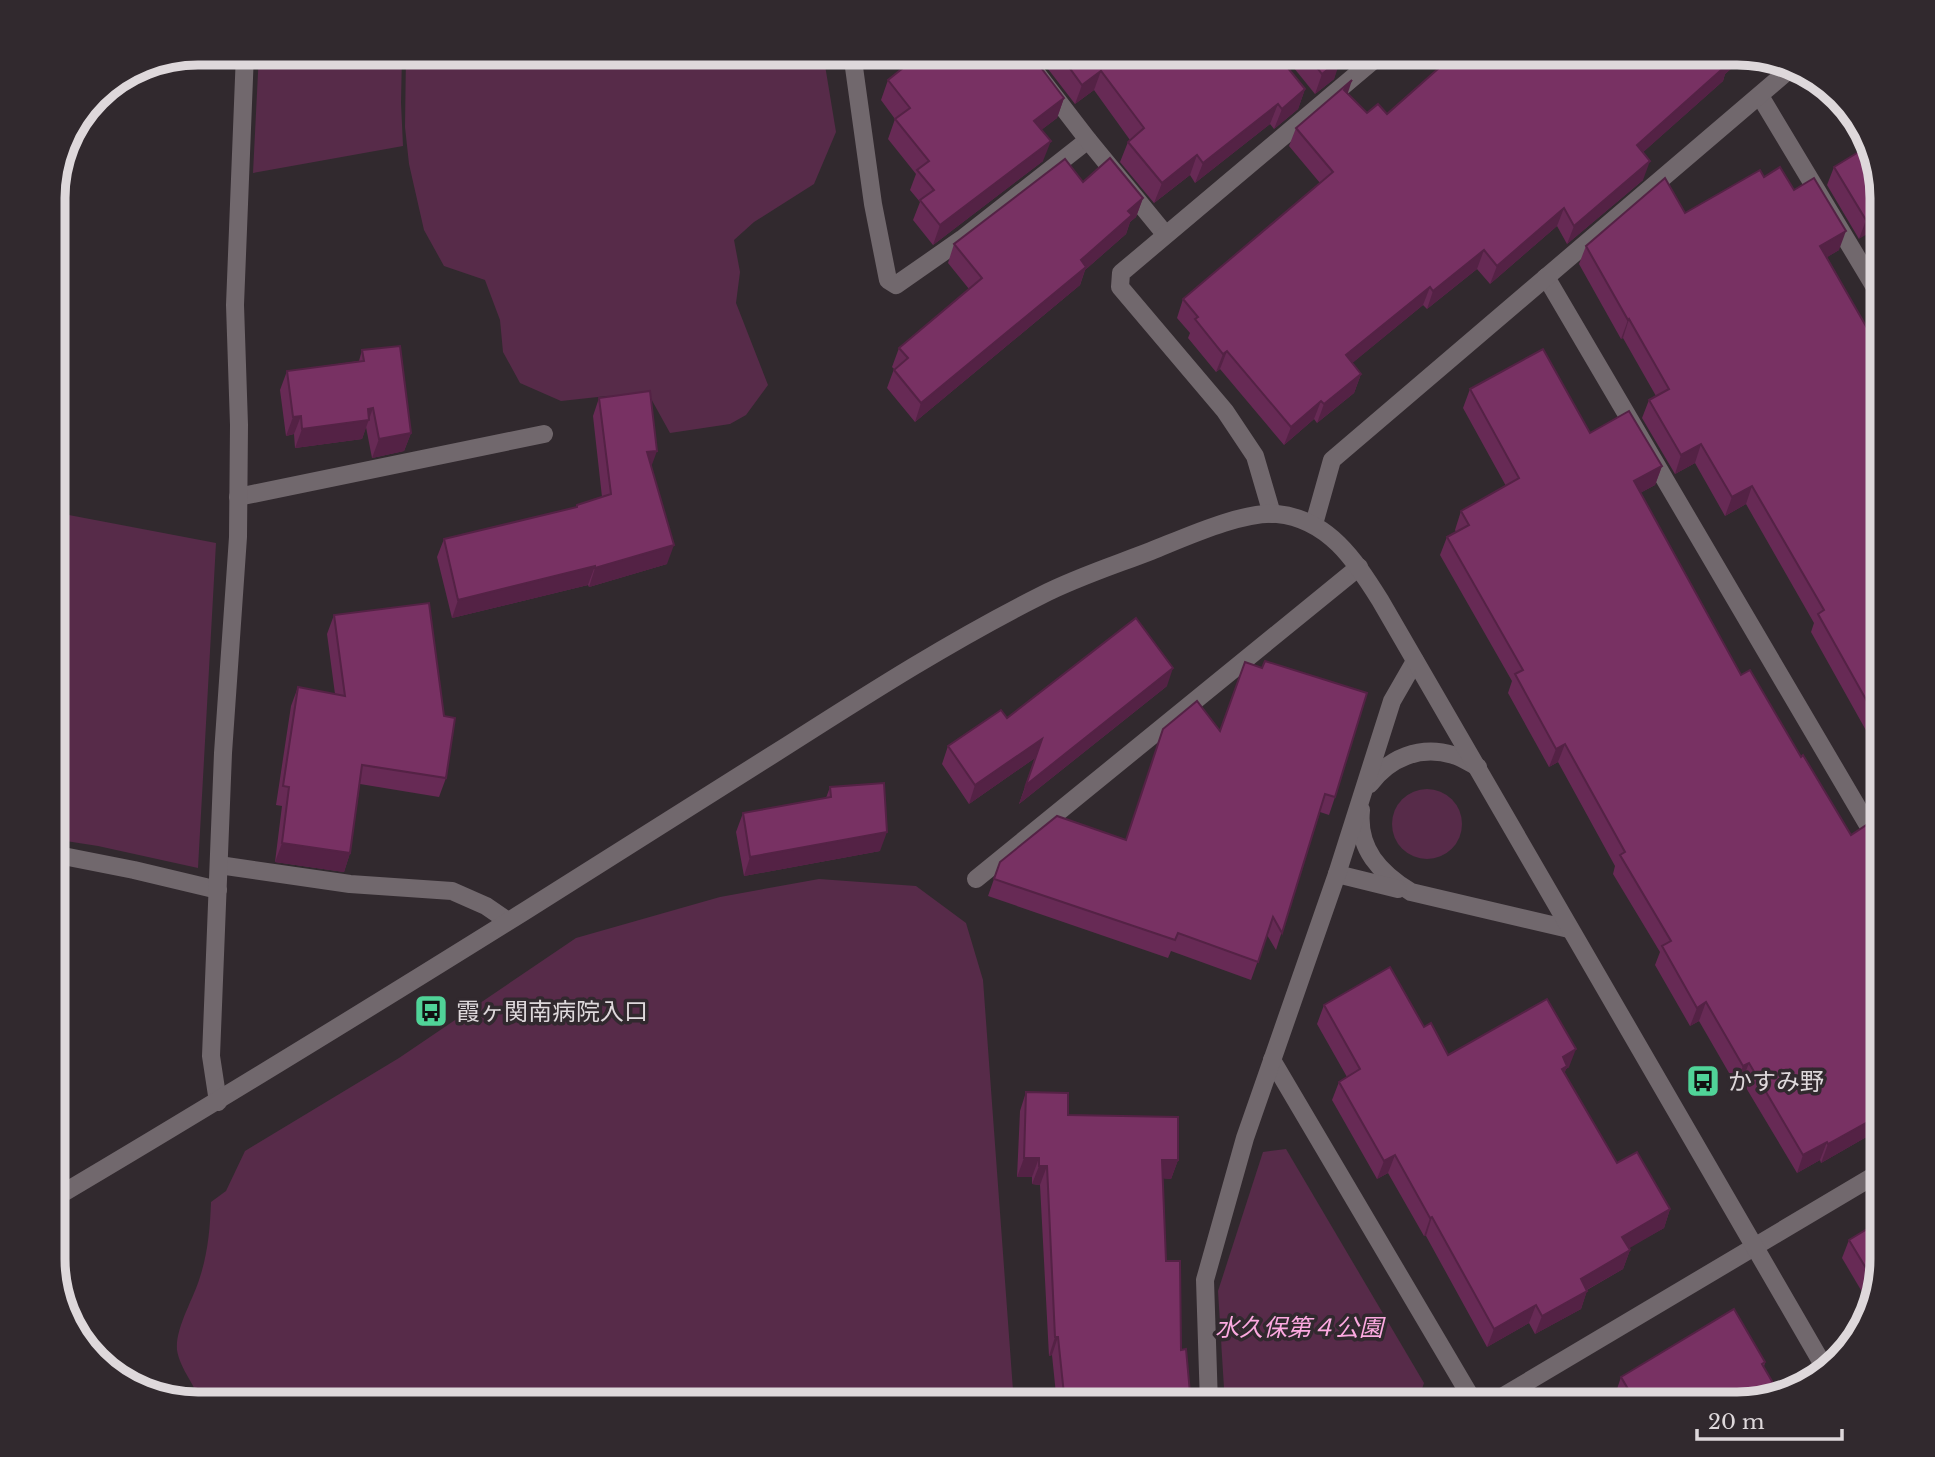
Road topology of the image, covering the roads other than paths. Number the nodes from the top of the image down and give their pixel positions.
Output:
1 (244, 65) edge
2 (854, 65) edge
3 (1031, 65) edge
4 (1365, 65) edge
5 (1784, 74) edge
6 (1760, 96) junction
7 (1088, 140) junction
8 (1165, 234) junction
9 (1546, 277) junction
10 (1870, 279) edge
11 (544, 434) dead end
12 (238, 497) junction
13 (1272, 514) junction
14 (1314, 524) junction
15 (1359, 567) junction
16 (1415, 661) junction
17 (1478, 767) junction
18 (1363, 795) junction
19 (1870, 829) edge
20 (65, 856) edge
21 (219, 865) junction
22 (1337, 874) junction
23 (976, 879) dead end
24 (218, 890) junction
25 (1411, 892) junction
26 (508, 921) junction
27 (1569, 929) junction
28 (1272, 1059) junction
29 (218, 1102) junction
30 (1870, 1178) edge
31 (65, 1192) edge
32 (1753, 1247) junction
33 (1821, 1362) edge
34 (1209, 1392) edge
35 (1467, 1392) edge
36 (1512, 1392) edge

1 - 12 street
2 - 7 street
3 - 7 street
4 - 8 street
5 - 6 street
6 - 9 street
6 - 10 street
7 - 8 street
8 - 13 street
9 - 14 street
9 - 19 street
11 - 12 street
12 - 21 street
13 - 14 street
13 - 26 street
14 - 15 street
15 - 16 street
15 - 23 street
16 - 17 street
16 - 18 street
17 - 18 street
17 - 27 street
18 - 22 street
18 - 25 street
20 - 24 street
21 - 24 street
21 - 26 street
22 - 25 street
22 - 28 street
24 - 29 street
25 - 27 street
26 - 29 street
27 - 32 street
28 - 34 street
28 - 35 street
29 - 31 street
30 - 32 street
32 - 33 street
32 - 36 street

